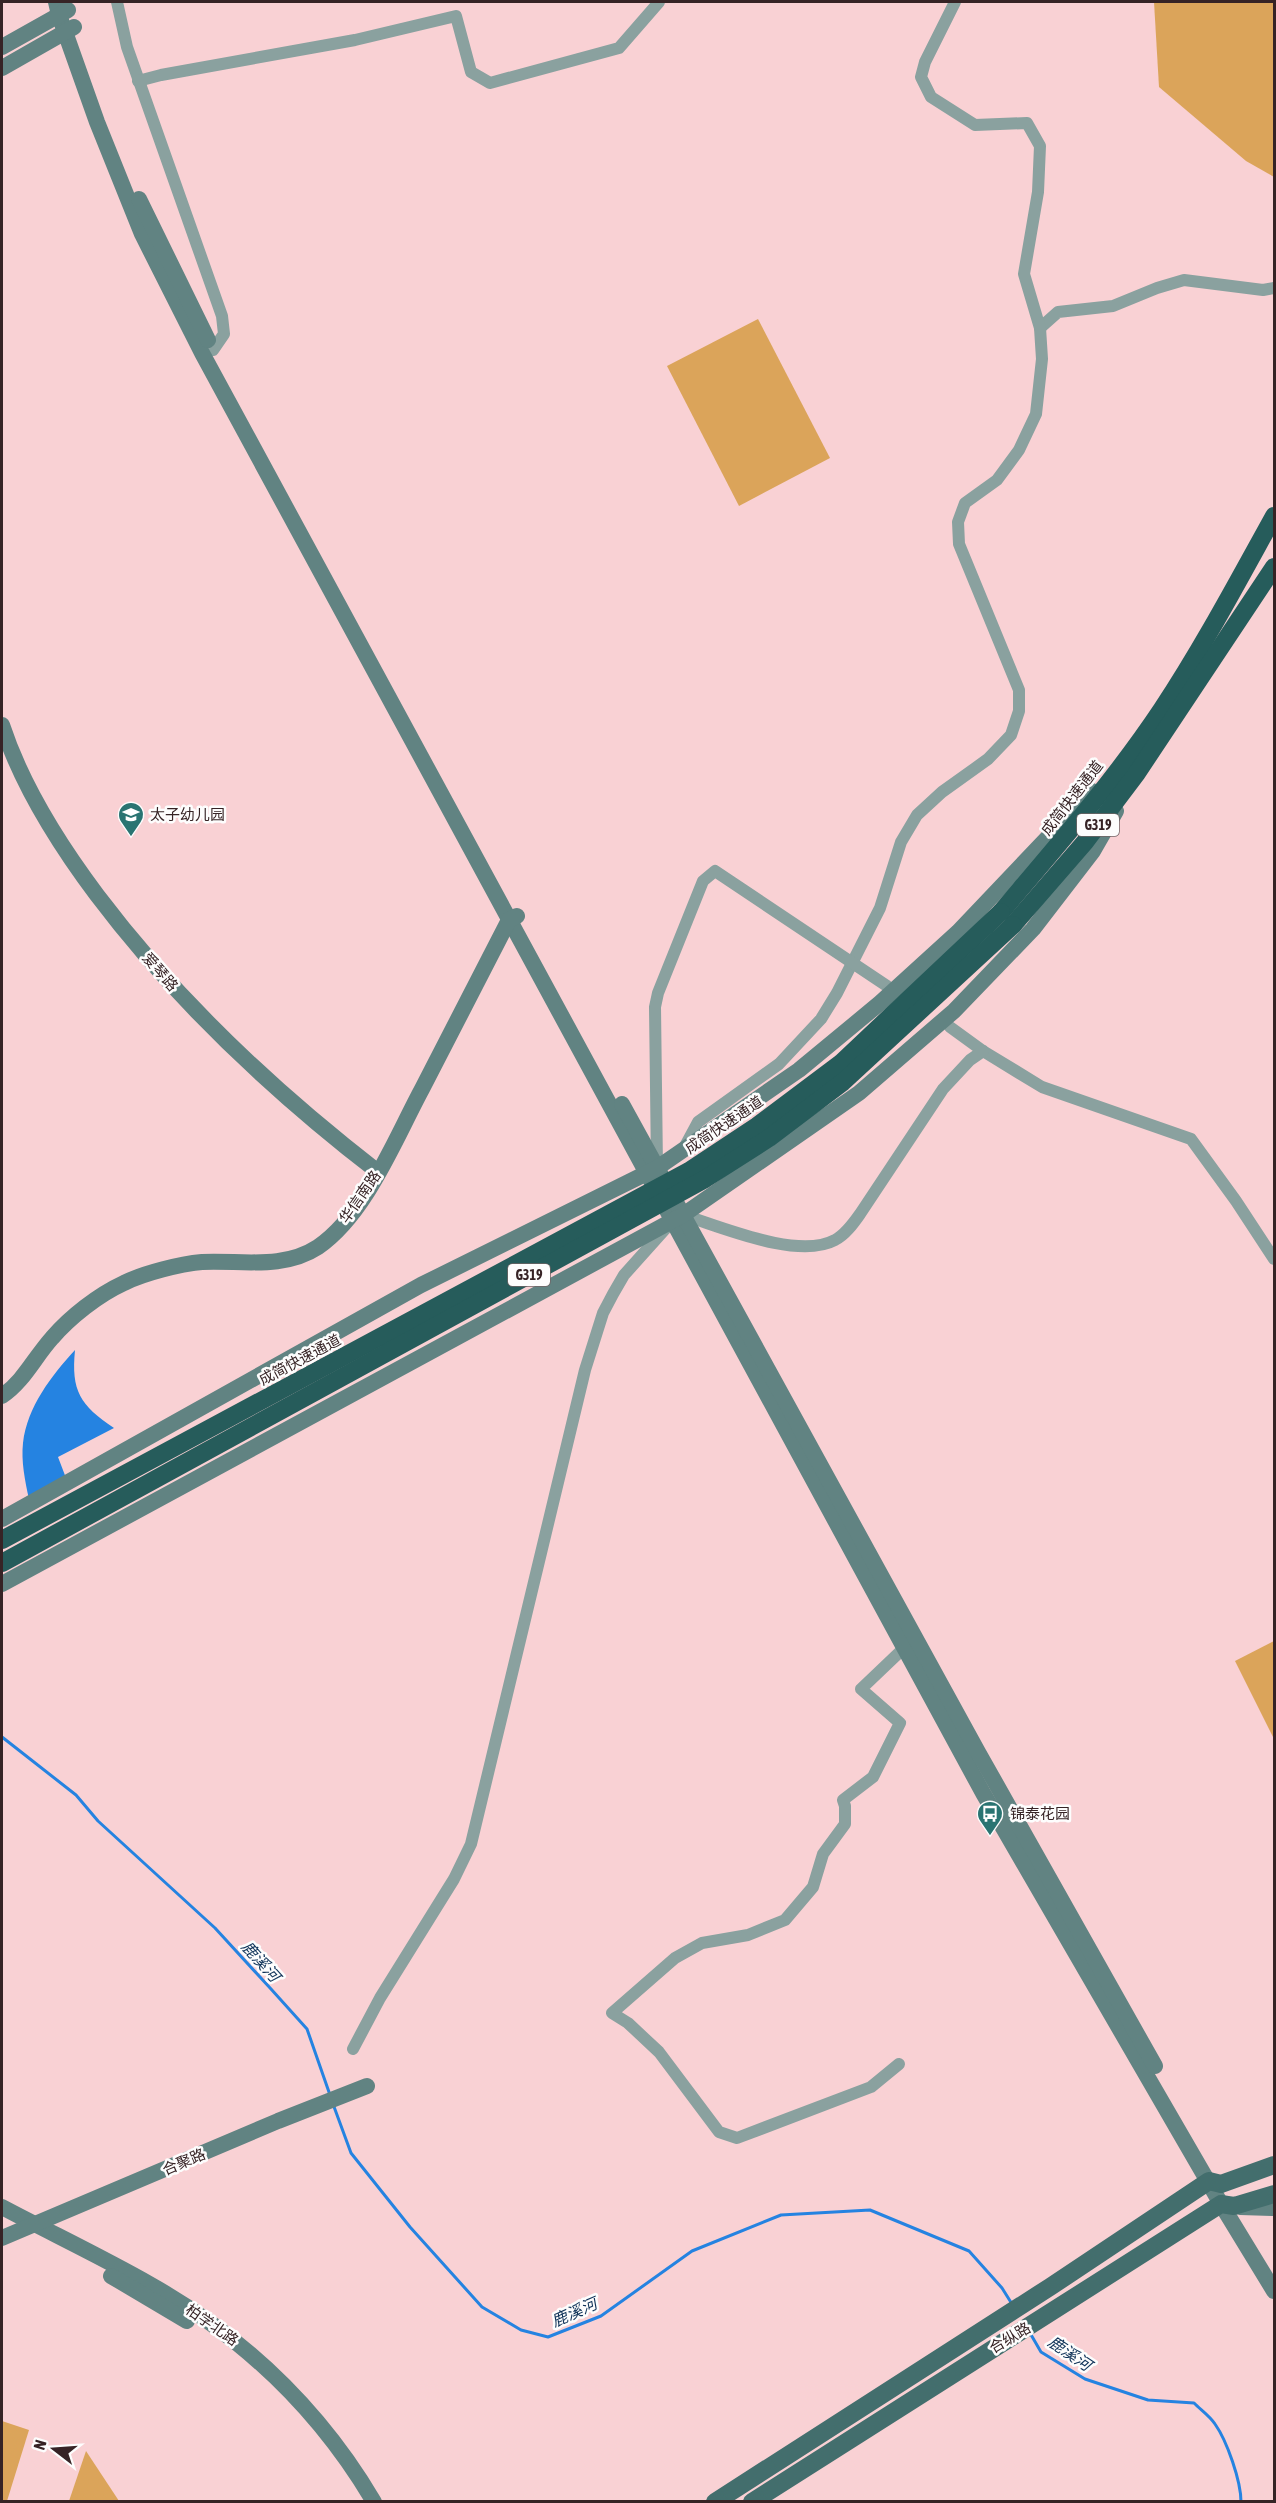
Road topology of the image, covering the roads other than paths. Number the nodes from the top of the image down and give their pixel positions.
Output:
1 (117, 2) edge
2 (659, 2) edge
3 (956, 2) edge
4 (63, 7) edge
5 (69, 30) junction
6 (2, 47) edge
7 (2, 68) edge
8 (138, 81) junction
9 (1275, 288) edge
10 (1040, 328) junction
11 (213, 350) junction
12 (1275, 516) edge
13 (1275, 567) edge
14 (1168, 713) junction
15 (2, 724) edge
16 (1139, 740) junction
17 (1137, 773) junction
18 (514, 917) junction
19 (1007, 918) junction
20 (852, 963) junction
21 (887, 986) dead end
22 (950, 1027) dead end
23 (983, 1051) junction
24 (682, 1150) junction
25 (652, 1171) junction
26 (378, 1172) junction
27 (678, 1218) junction
28 (1275, 1259) edge
29 (2, 1396) edge
30 (2, 1519) edge
31 (2, 1540) edge
32 (2, 1563) edge
33 (2, 1584) edge
34 (904, 1648) junction
35 (353, 2049) dead end
36 (899, 2064) dead end
37 (367, 2086) dead end
38 (1275, 2165) edge
39 (1215, 2183) junction
40 (1275, 2194) edge
41 (1227, 2205) junction
42 (2, 2207) edge
43 (1275, 2208) edge
44 (2, 2219) edge
45 (29, 2227) junction
46 (2, 2238) edge
47 (1275, 2275) edge
48 (1275, 2291) edge
49 (362, 2502) edge
50 (374, 2502) edge
51 (715, 2502) edge
52 (752, 2502) edge

1 - 8 street
2 - 8 street
3 - 10 street
4 - 5 street
4 - 6 street
5 - 7 street
5 - 11 street
5 - 18 street
8 - 11 street
9 - 10 street
10 - 20 street
11 - 18 street
12 - 14 highway, 成简快速通道 / G319
13 - 14 highway, 成简快速通道 / G319
14 - 16 highway, 成简快速通道 / G319
14 - 17 highway, 成简快速通道 / G319
15 - 26 street, 爱琴路
16 - 19 highway, 成简快速通道 / G319
16 - 24 street
17 - 19 highway, 成简快速通道 / G319
17 - 27 street
18 - 25 street
18 - 26 street, 华信南路
19 - 31 highway, 成简快速通道 / G319, bridge
19 - 32 highway, 成简快速通道 / G319, bridge
20 - 21 street
20 - 24 street
20 - 25 street
22 - 23 street
23 - 27 street
23 - 28 street
24 - 25 street
25 - 27 street
25 - 30 street
26 - 29 street, 华信南路
27 - 33 street
27 - 34 street
27 - 35 street
27 - 39 street
34 - 36 street
34 - 39 street
37 - 45 street, 合聚路
38 - 39 main road
39 - 41 street
39 - 51 main road, 合纵路
40 - 41 main road, 合纵路
41 - 43 street
41 - 47 street
41 - 48 street
41 - 52 main road, 合纵路
42 - 45 street, 柏学北路
44 - 45 street, 柏学北路
45 - 46 street, 合聚路
45 - 49 street, 柏学北路
45 - 50 street, 柏学北路

